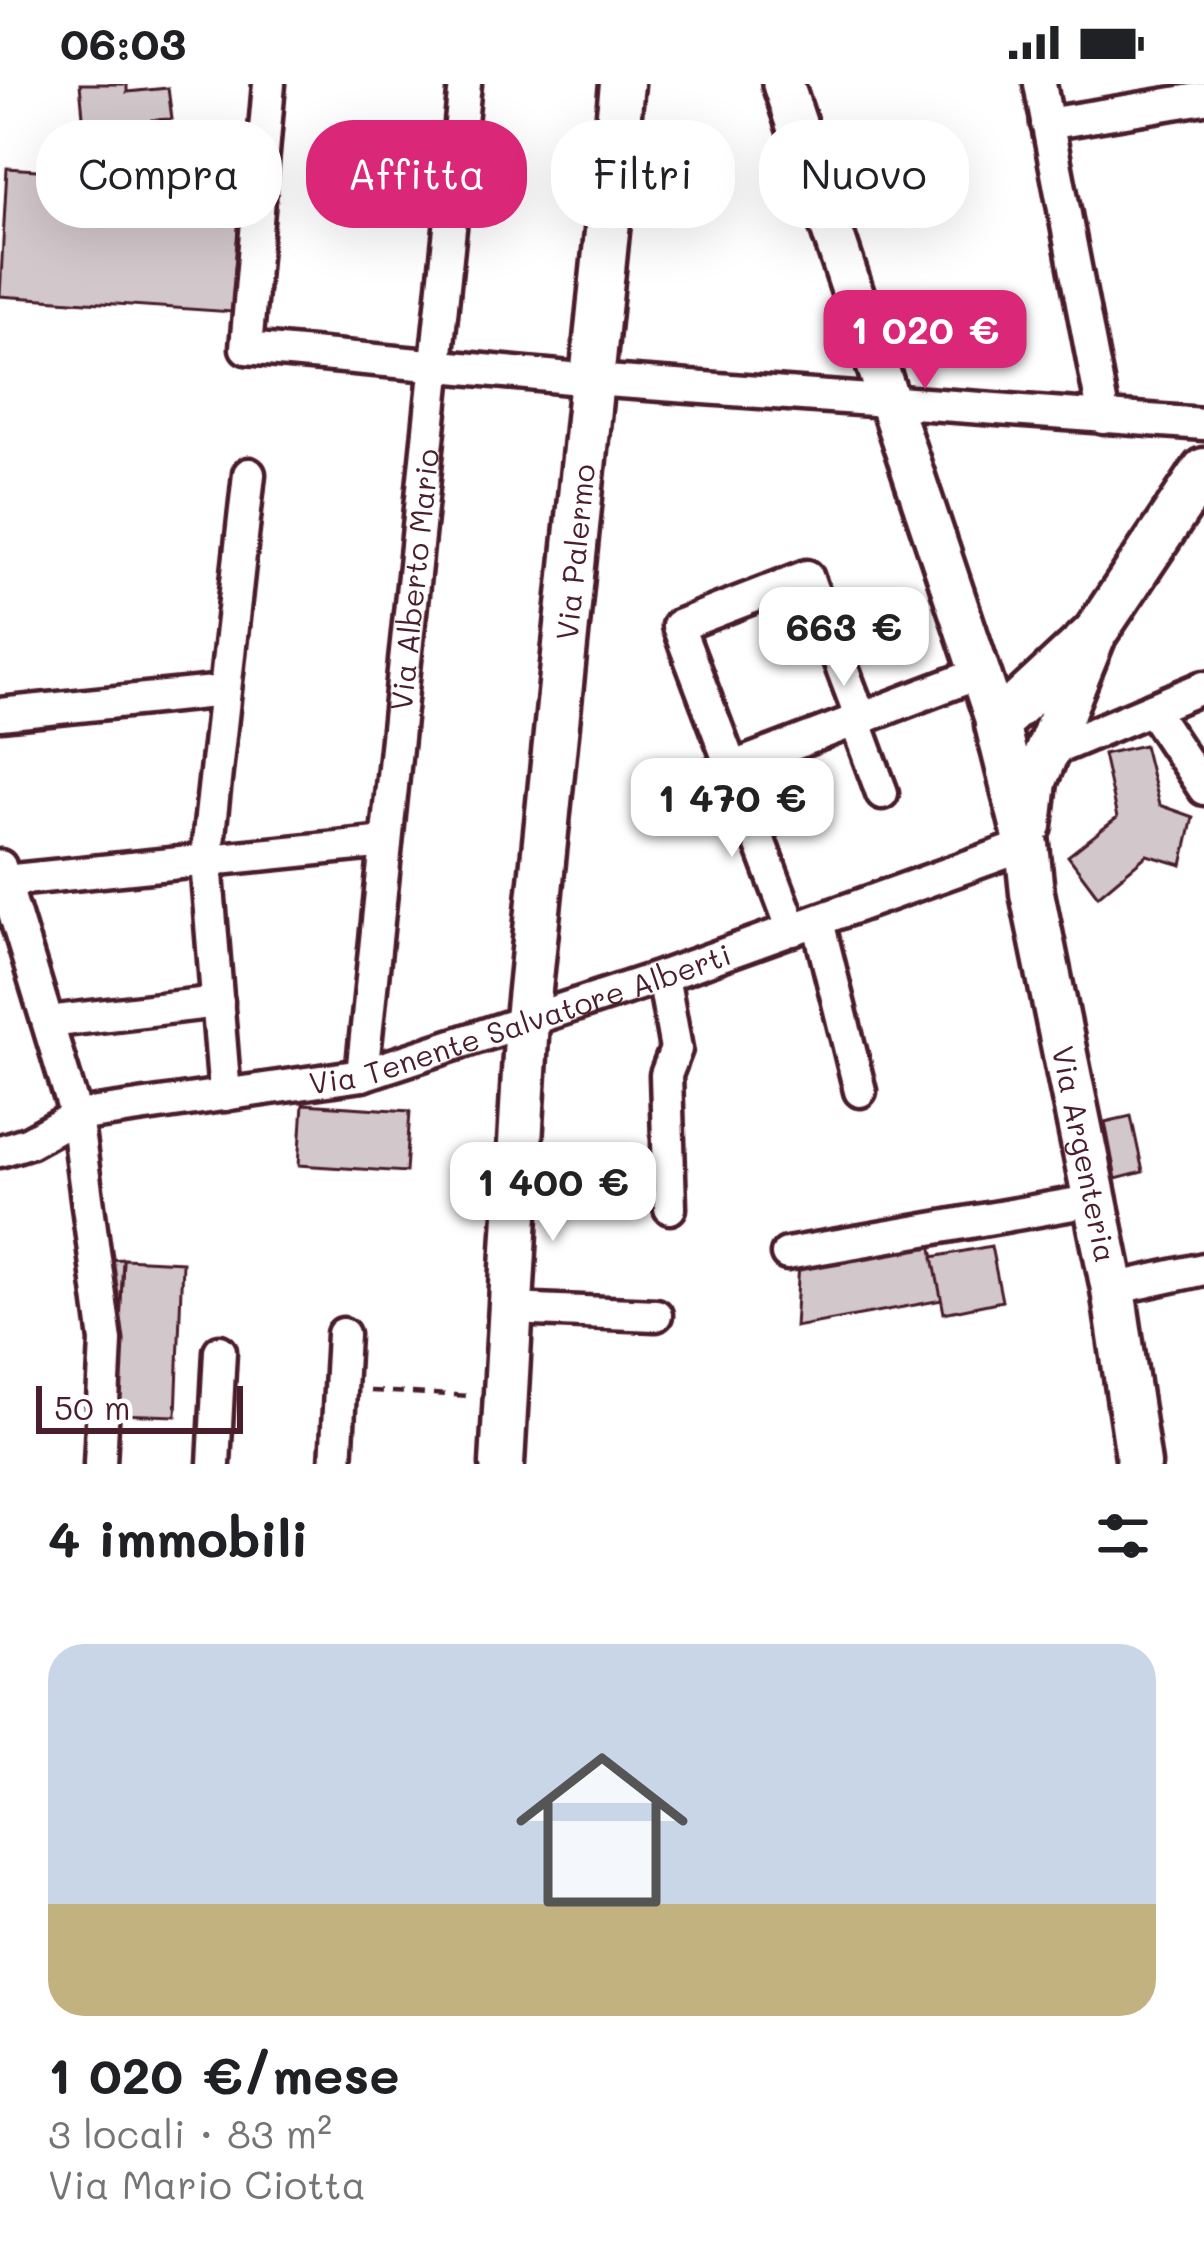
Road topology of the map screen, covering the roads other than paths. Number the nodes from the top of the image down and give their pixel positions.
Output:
1 (269, 84) edge
2 (465, 84) edge
3 (622, 84) edge
4 (783, 84) edge
5 (1040, 84) edge
6 (1204, 98) edge
7 (1048, 124) junction
8 (436, 365) junction
9 (592, 380) junction
10 (890, 403) junction
11 (1104, 418) junction
12 (1204, 424) edge
13 (1204, 470) edge
14 (249, 474) dead end
15 (1095, 633) junction
16 (980, 673) junction
17 (1204, 688) edge
18 (224, 691) junction
19 (1151, 710) junction
20 (0, 714) edge
21 (858, 719) junction
22 (997, 724) junction
23 (1046, 753) junction
24 (732, 767) junction
25 (681, 787) dead end
26 (1204, 789) edge
27 (882, 793) dead end
28 (386, 842) junction
29 (1028, 845) junction
30 (206, 862) junction
31 (2, 874) edge
32 (806, 925) junction
33 (663, 976) junction
34 (218, 1002) junction
35 (526, 1019) junction
36 (48, 1022) junction
37 (362, 1075) junction
38 (860, 1091) dead end
39 (225, 1095) junction
40 (76, 1116) junction
41 (0, 1151) edge
42 (1096, 1200) junction
43 (670, 1208) dead end
44 (788, 1254) dead end
45 (1204, 1269) edge
46 (1113, 1289) junction
47 (510, 1310) junction
48 (656, 1315) dead end
49 (343, 1334) dead end
50 (220, 1351) dead end
51 (100, 1464) edge
52 (214, 1464) edge
53 (336, 1464) edge
54 (502, 1464) edge
55 (1139, 1464) edge

1 - 8 street
2 - 8 street, Via Alberto Mario
3 - 9 main road, Via Palermo
4 - 10 street
5 - 7 street
6 - 7 street
7 - 11 street
8 - 9 street
8 - 28 street, Via Alberto Mario
9 - 10 street
9 - 35 main road, Via Palermo
10 - 11 street
10 - 16 street
11 - 12 street
13 - 15 main road
14 - 18 street
15 - 22 main road
15 - 23 main road
16 - 21 street
16 - 22 street
17 - 19 street
18 - 20 street
18 - 30 street
19 - 23 street
19 - 26 street
21 - 24 street
21 - 24 street
21 - 27 street
22 - 29 main road
23 - 29 main road
24 - 25 street
24 - 32 street
28 - 30 street
28 - 37 street, Via Alberto Mario
29 - 32 street, Via Tenente Salvatore Alberti
29 - 42 main road, Via Argenteria
30 - 31 street
30 - 34 street
31 - 36 street
32 - 33 street, Via Tenente Salvatore Alberti
32 - 38 street
33 - 35 street, Via Tenente Salvatore Alberti
33 - 43 street
34 - 36 street
34 - 39 street
35 - 37 street, Via Tenente Salvatore Alberti
35 - 47 main road, Via Palermo
36 - 40 street
37 - 39 street, Via Tenente Salvatore Alberti
39 - 40 street, Via Tenente Salvatore Alberti
40 - 41 street, Via Tenente Salvatore Alberti
40 - 51 street
42 - 44 street
42 - 46 main road, Via Argenteria
45 - 46 street
46 - 55 main road, Via Argenteria
47 - 48 street
47 - 54 main road, Via Palermo
49 - 53 street
50 - 52 street

